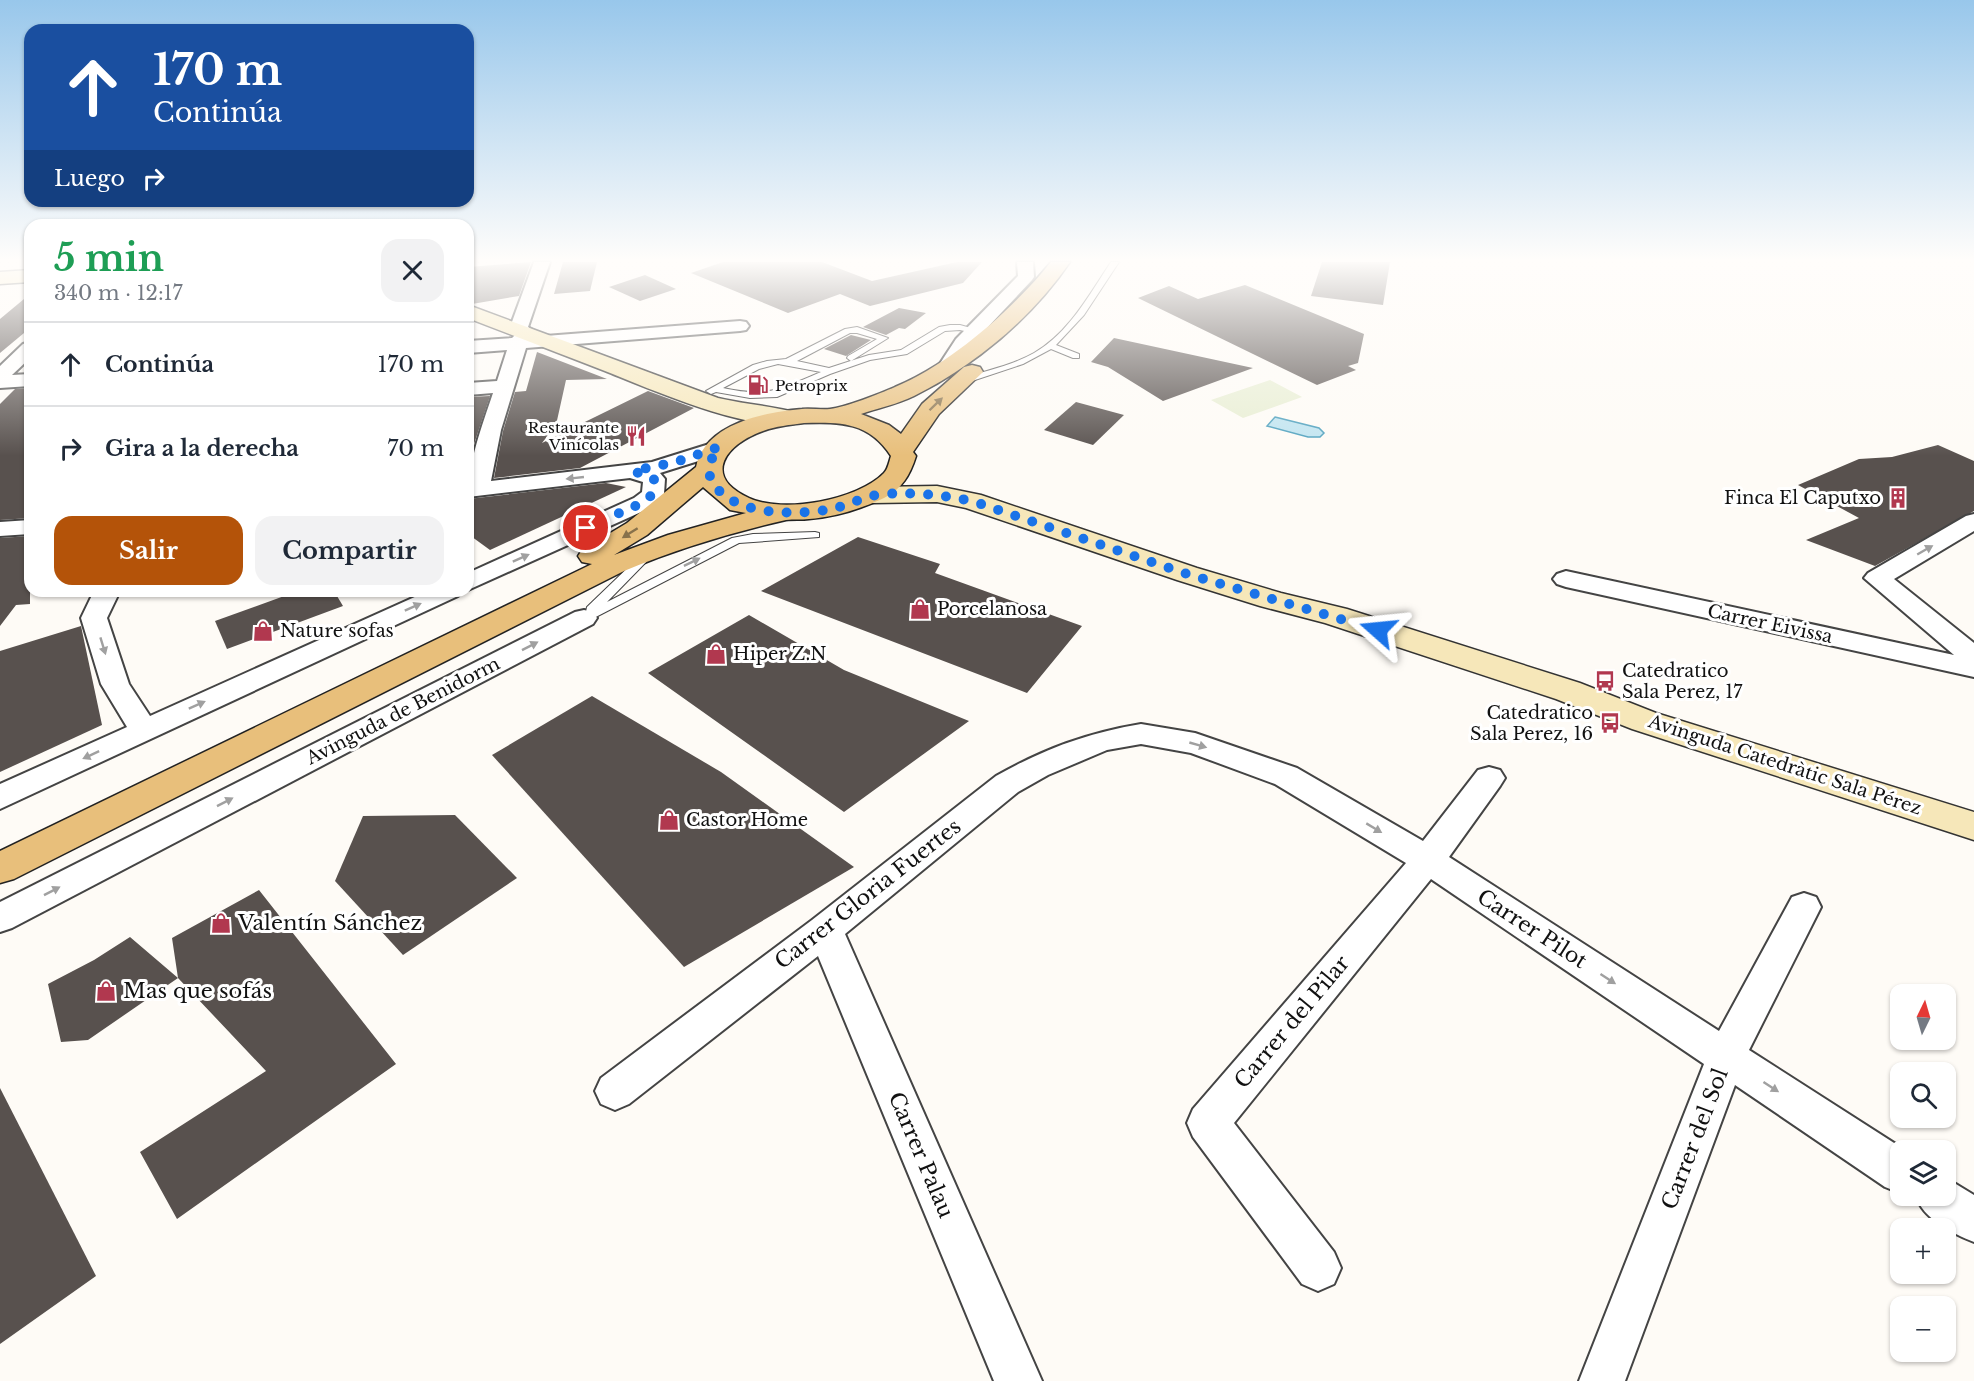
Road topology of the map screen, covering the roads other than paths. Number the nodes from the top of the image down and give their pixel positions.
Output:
1 (501, 326) edge
2 (523, 326) edge
3 (734, 326) edge
4 (950, 326) edge
5 (958, 326) edge
6 (977, 326) edge
7 (1002, 326) edge
8 (1017, 326) edge
9 (1071, 326) edge
10 (974, 330) junction
11 (520, 335) junction
12 (547, 340) junction
13 (474, 346) edge
14 (1050, 346) junction
15 (24, 354) edge
16 (1076, 356) dead end
17 (789, 361) junction
18 (845, 366) junction
19 (829, 371) junction
20 (954, 375) junction
21 (0, 376) edge
22 (24, 380) edge
23 (0, 382) edge
24 (505, 386) junction
25 (474, 389) edge
26 (707, 397) junction
27 (831, 416) junction
28 (790, 418) junction
29 (491, 430) junction
30 (474, 431) edge
31 (719, 452) junction
32 (902, 457) junction
33 (633, 471) junction
34 (474, 486) edge
35 (474, 489) edge
36 (873, 495) junction
37 (787, 512) junction
38 (1974, 521) edge
39 (24, 528) edge
40 (0, 530) edge
41 (815, 535) dead end
42 (659, 546) junction
43 (474, 579) edge
44 (1566, 579) dead end
45 (104, 597) edge
46 (436, 597) edge
47 (584, 618) junction
48 (1974, 657) edge
49 (1974, 668) edge
50 (144, 730) junction
51 (1141, 734) joint
52 (1489, 778) dead end
53 (0, 797) edge
54 (1974, 815) edge
55 (1974, 826) edge
56 (0, 846) edge
57 (1428, 860) junction
58 (0, 868) edge
59 (1804, 907) dead end
60 (0, 918) edge
61 (825, 930) junction
62 (1726, 1058) junction
63 (615, 1091) dead end
64 (1890, 1165) edge
65 (1952, 1206) edge
66 (1974, 1220) edge
67 (1318, 1268) dead end
68 (1602, 1379) dead end
69 (1018, 1381) edge

1 - 11 street
2 - 11 street
3 - 12 street
4 - 18 lane
5 - 10 lane
6 - 10 street
7 - 20 main road
8 - 20 main road
9 - 14 lane
10 - 20 street
11 - 12 street
11 - 13 street
11 - 24 street
12 - 26 street
14 - 16 lane
14 - 20 lane
15 - 21 street
17 - 18 lane
17 - 19 lane
17 - 26 lane
18 - 19 lane
19 - 26 lane
20 - 27 main road
32 -> 20 main road
22 - 23 street
24 - 25 street
24 - 29 street
26 - 28 street
26 - 31 street
27 - 28 main road
27 - 32 main road
28 - 31 main road
29 - 30 street
29 - 34 street
31 - 33 street
31 - 37 main road
31 -> 56 main road
32 - 36 main road
32 - 54 street, Avinguda Catedràtic Sala Pérez
33 -> 35 street
43 -> 33 street
36 - 37 main road
36 - 55 street, Avinguda Catedràtic Sala Pérez
37 - 42 main road
48 -> 38 street
39 - 40 street
47 -> 41 lane, Avinguda de Benidorm
42 - 47 lane
42 - 58 main road
44 - 49 street, Carrer Eivissa
45 -> 50 street
50 -> 46 street
60 -> 47 street, Avinguda de Benidorm
50 -> 53 street
51 -> 57 street, Carrer Pilot
51 - 61 street, Carrer Gloria Fuertes
52 - 57 street, Carrer del Pilar
57 -> 62 street, Carrer Pilot
57 - 67 street, Carrer del Pilar
59 - 62 street, Carrer del Sol
61 - 63 street, Carrer Gloria Fuertes
61 - 69 street, Carrer Palau
62 -> 64 street, Carrer Pilot
62 - 68 street, Carrer del Sol
65 - 66 street

